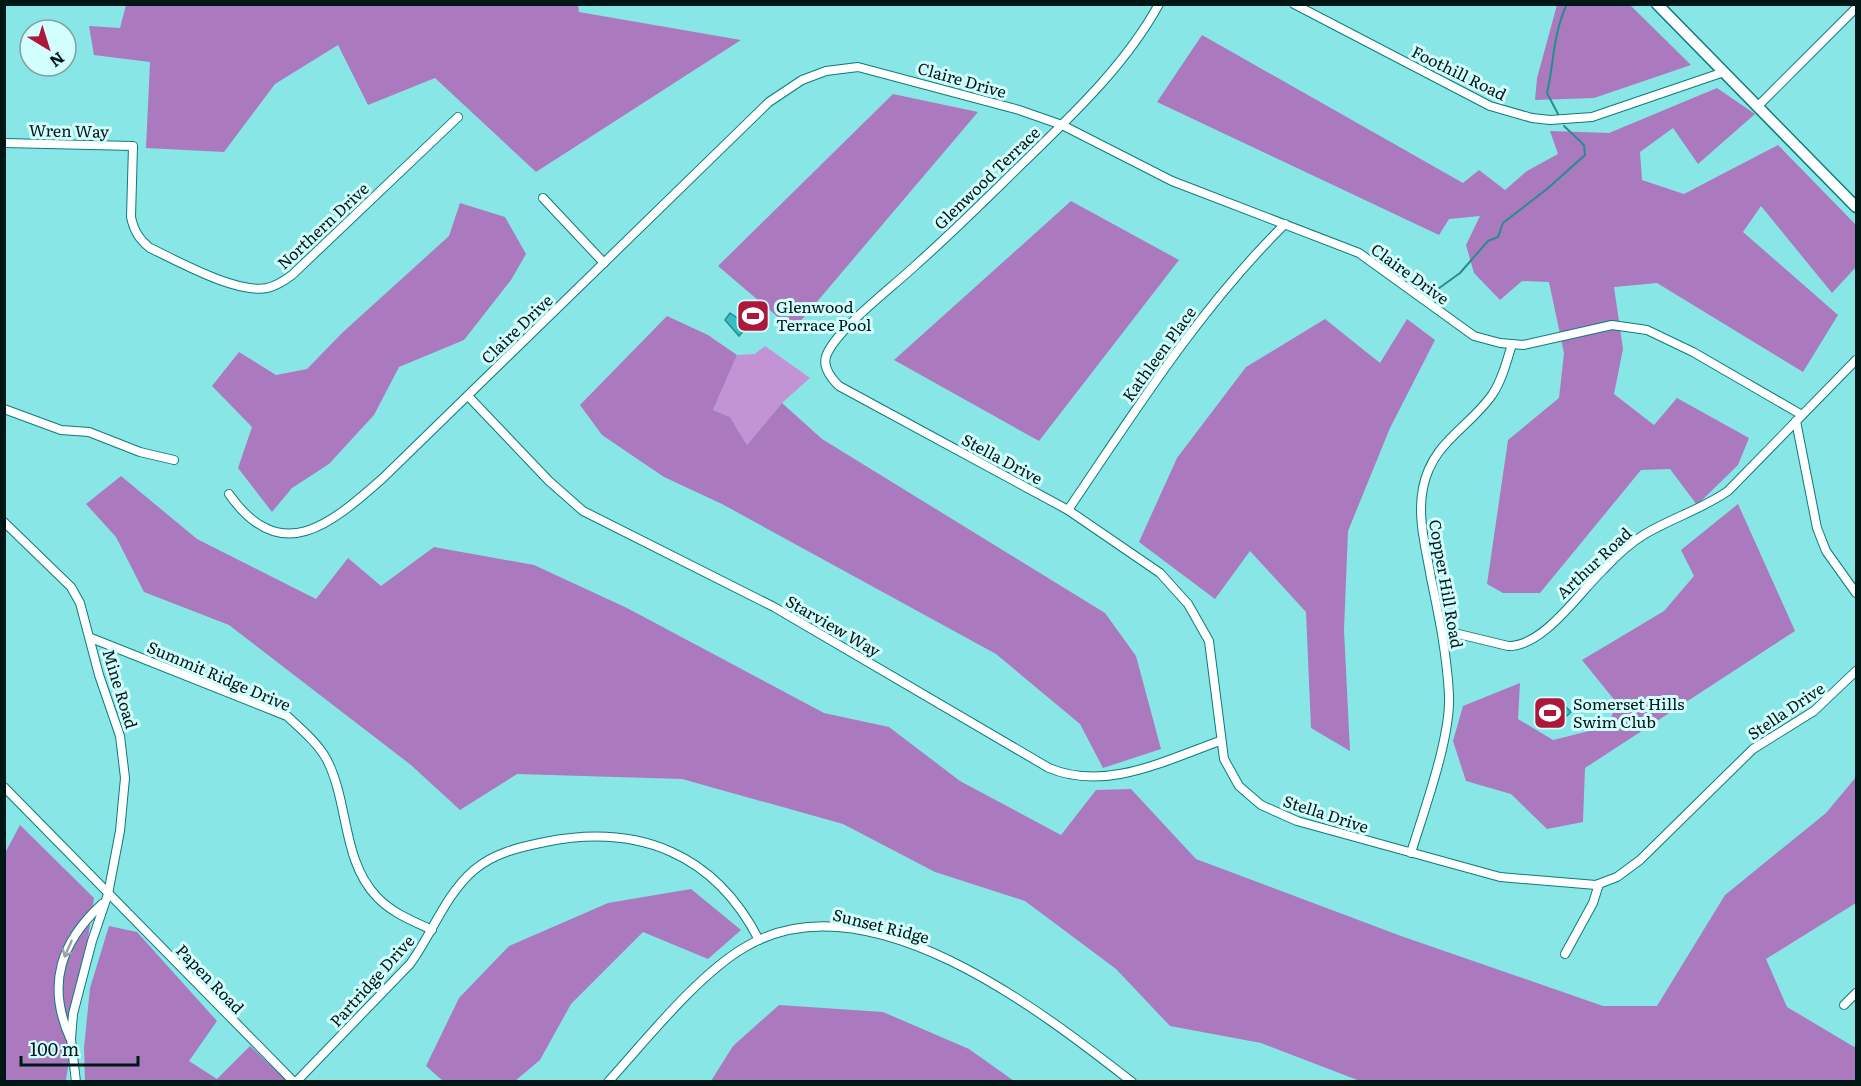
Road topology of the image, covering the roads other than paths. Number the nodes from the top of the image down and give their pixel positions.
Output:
1 (1159, 4) edge
2 (1294, 4) edge
3 (1657, 4) edge
4 (1857, 8) edge
5 (1724, 72) junction
6 (1758, 106) junction
7 (458, 117) dead end
8 (1062, 125) junction
9 (4, 143) edge
10 (133, 147) joint
11 (543, 198) dead end
12 (1857, 207) edge
13 (1285, 224) junction
14 (604, 263) junction
15 (1512, 344) junction
16 (1857, 360) edge
17 (825, 362) joint
18 (468, 396) junction
19 (4, 409) edge
20 (1799, 418) junction
21 (174, 460) dead end
22 (229, 494) dead end
23 (1068, 510) junction
24 (4, 522) edge
25 (1857, 593) edge
26 (1442, 630) junction
27 (91, 638) junction
28 (1857, 671) edge
29 (1220, 741) junction
30 (4, 787) edge
31 (1411, 854) junction
32 (1599, 884) junction
33 (108, 894) junction
34 (103, 903) junction
35 (432, 930) junction
36 (759, 940) junction
37 (1565, 954) dead end
38 (1857, 993) edge
39 (1844, 1005) dead end
40 (70, 1039) junction
41 (76, 1082) edge
42 (295, 1082) edge
43 (608, 1082) edge
44 (1132, 1082) edge

1 - 8 street, Glenwood Terrace
2 - 5 street, Foothill Road
3 - 5 highway
4 - 6 street
5 - 6 highway
6 - 12 highway
7 - 10 street, Northern Drive
8 - 13 street, Claire Drive
8 - 14 street, Claire Drive
8 - 17 street, Glenwood Terrace
9 - 10 street, Wren Way
11 - 14 street
13 - 15 street, Claire Drive
13 - 23 street, Kathleen Place
14 - 18 street, Claire Drive
15 - 20 street, Claire Drive
15 - 26 street, Copper Hill Road
16 - 20 street, Arthur Road
17 - 23 street, Stella Drive
18 - 22 street, Claire Drive
18 - 29 street, Starview Way
19 - 21 street
20 - 25 street
20 - 26 street, Arthur Road
23 - 29 street, Stella Drive
24 - 27 street, Mine Road
26 - 31 street, Copper Hill Road
27 - 33 street, Mine Road
27 - 35 street, Summit Ridge Drive
28 - 32 street, Stella Drive
29 - 31 street, Stella Drive
30 - 33 street, Papen Road
31 - 32 street, Stella Drive
32 - 37 street
33 - 34 street, Mine Road
33 - 42 street, Papen Road
34 - 40 street
34 -> 40 street
35 - 36 street, Partridge Drive
35 - 42 street, Partridge Drive
36 - 43 street, Sunset Ridge
36 - 44 street, Sunset Ridge
38 - 39 street
40 - 41 street

